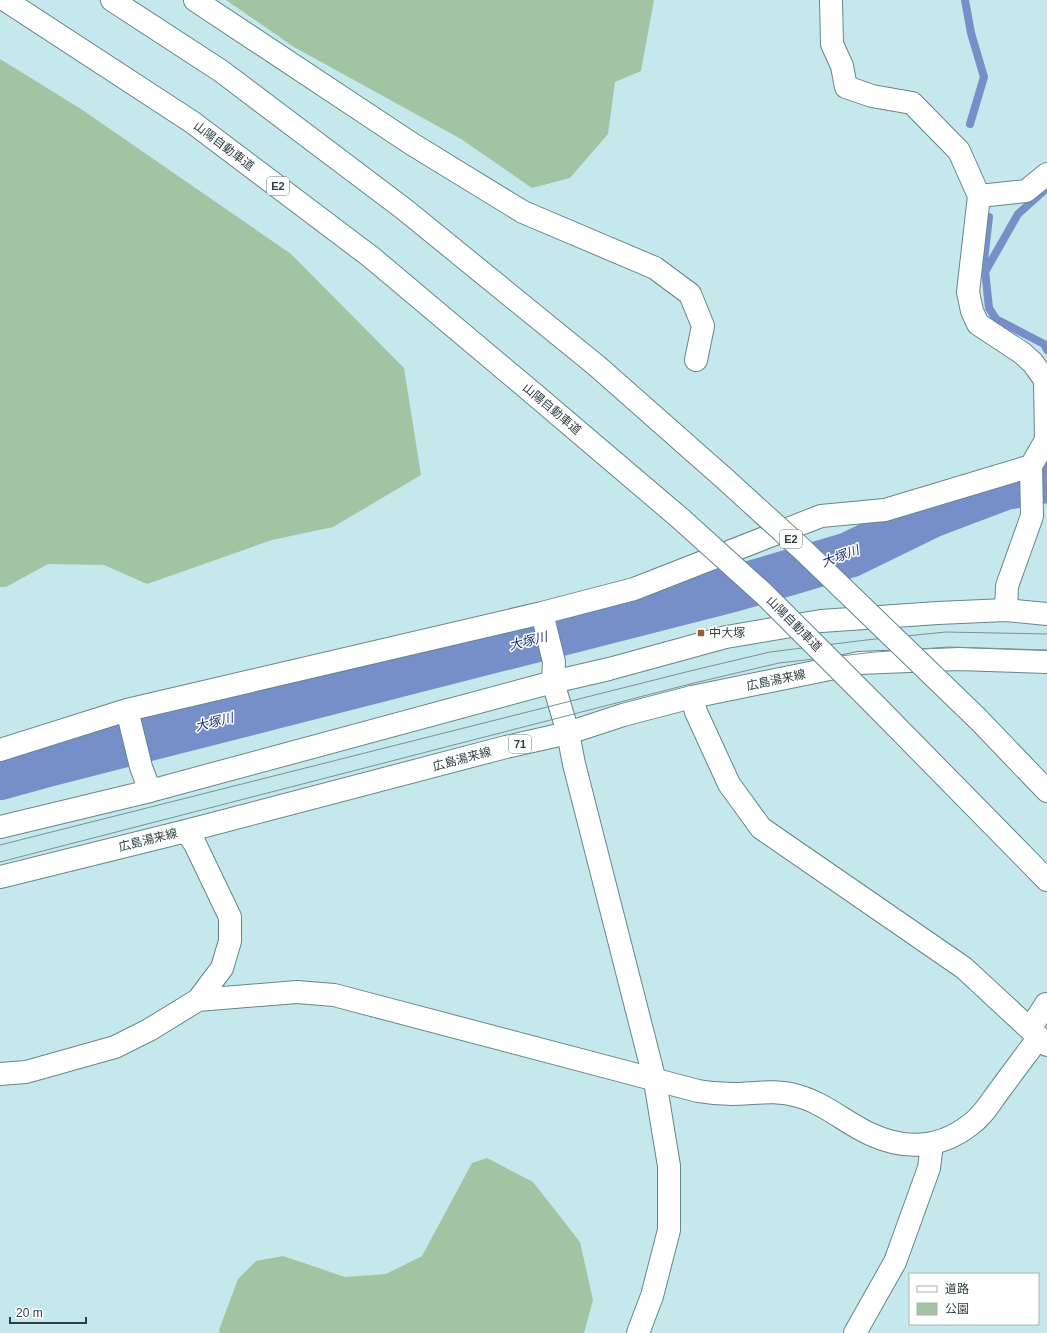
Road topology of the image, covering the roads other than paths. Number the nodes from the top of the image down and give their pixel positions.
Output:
1 (5, 0) edge
2 (112, 0) edge
3 (196, 0) edge
4 (831, 0) edge
5 (1047, 174) edge
6 (979, 196) junction
7 (696, 360) dead end
8 (1031, 467) junction
9 (1006, 610) junction
10 (1047, 614) edge
11 (544, 619) junction
12 (1047, 662) edge
13 (553, 672) junction
14 (692, 697) junction
15 (129, 717) junction
16 (568, 733) junction
17 (0, 750) edge
18 (150, 791) junction
19 (1047, 791) edge
20 (0, 827) edge
21 (186, 831) junction
22 (0, 877) edge
23 (1047, 880) edge
24 (198, 1000) junction
25 (1046, 1004) dead end
26 (1039, 1037) edge
27 (0, 1074) edge
28 (655, 1080) junction
29 (932, 1144) junction
30 (638, 1333) edge
31 (855, 1333) edge

1 - 23 main road, 山陽自動車道 / E2, bridge
2 - 19 main road, E2, bridge
3 - 7 main road
4 - 6 main road
5 - 6 main road
6 - 8 main road
8 - 9 main road
8 - 11 main road
9 - 10 main road
9 - 13 main road
11 - 13 main road
11 - 15 main road
12 - 14 main road, 広島湯来線 / 71
13 - 16 main road
13 - 18 main road
14 - 16 main road, 広島湯来線 / 71
14 - 26 main road
15 - 17 main road
15 - 18 main road
16 - 21 main road, 広島湯来線 / 71
16 - 28 main road
18 - 20 main road
21 - 22 main road, 広島湯来線 / 71
21 - 24 main road
24 - 27 main road
24 - 28 main road
25 - 26 main road
26 - 29 main road
28 - 29 main road
28 - 30 main road
29 - 31 main road

